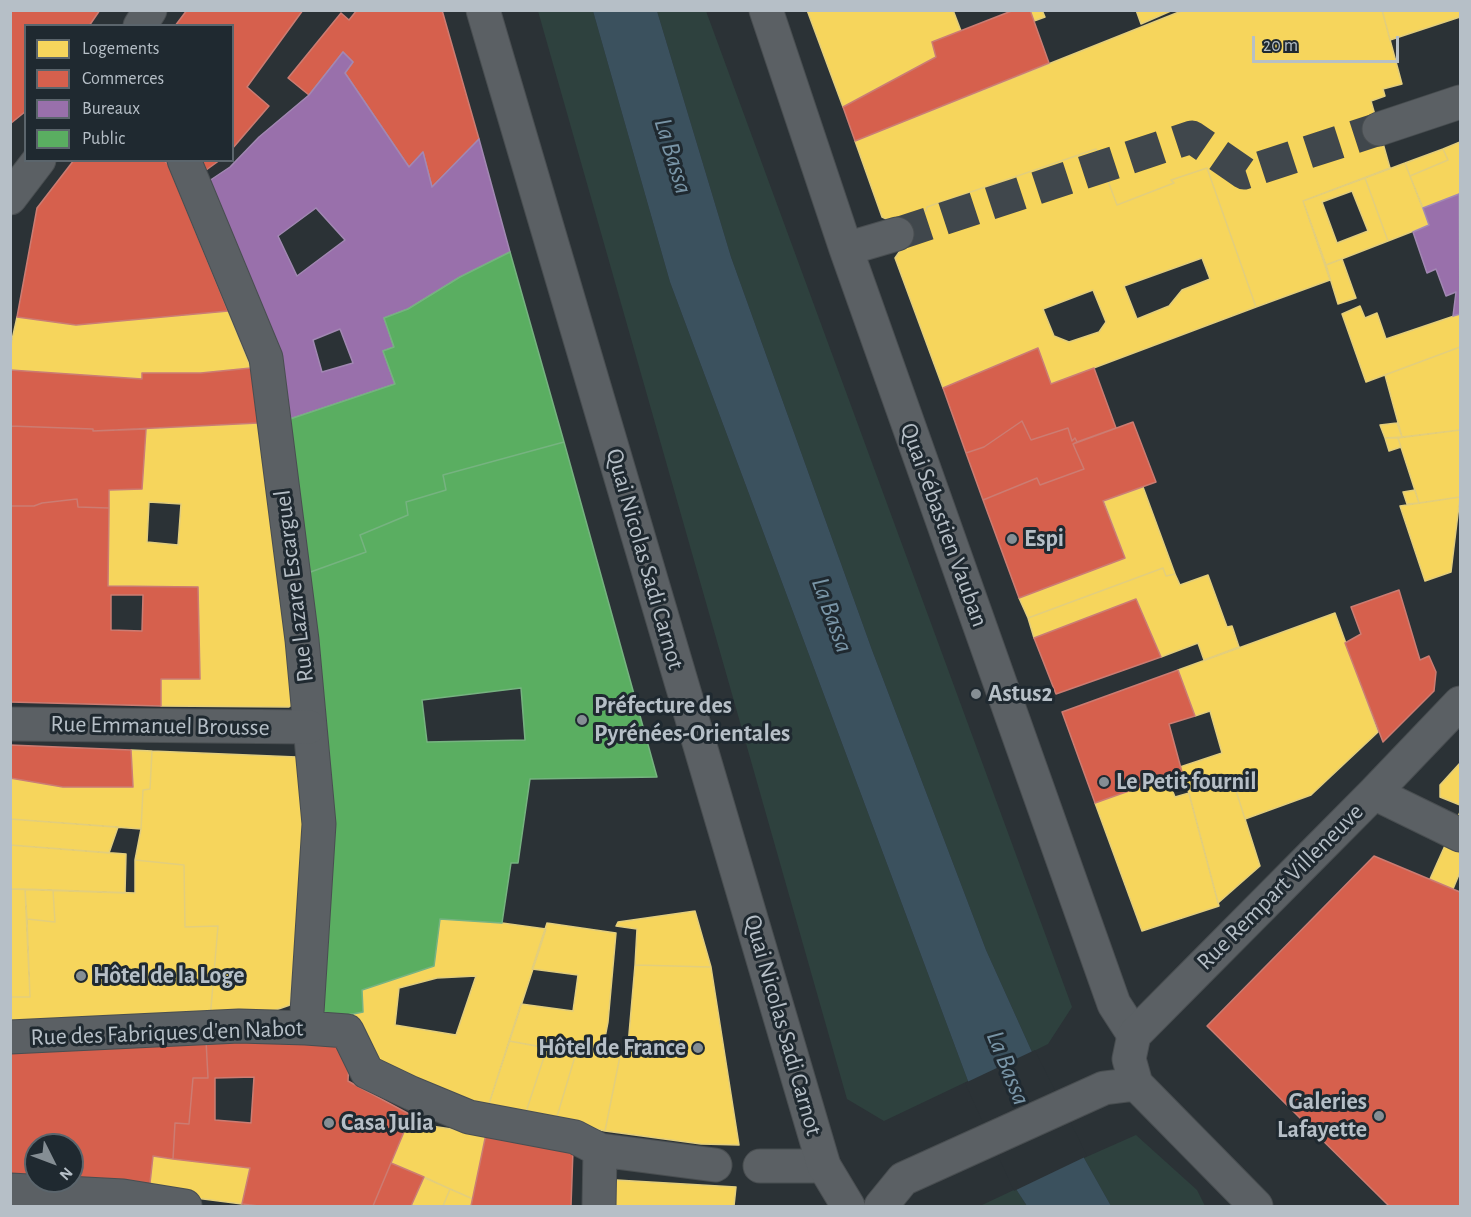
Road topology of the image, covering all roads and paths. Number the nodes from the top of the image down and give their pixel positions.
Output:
1 (150, 10) edge
2 (483, 10) edge
3 (766, 10) edge
4 (141, 24) edge
5 (1461, 102) edge
6 (1379, 129) tunnel mouth
7 (37, 162) edge
8 (185, 162) edge
9 (10, 198) edge
10 (897, 234) tunnel mouth
11 (846, 249) junction
12 (1461, 703) edge
13 (10, 724) edge
14 (309, 728) junction
15 (1374, 793) junction
16 (1461, 835) edge
17 (306, 1028) junction
18 (1134, 1035) junction
19 (10, 1037) edge
20 (1120, 1086) junction
21 (600, 1150) junction
22 (715, 1166) dead end
23 (760, 1166) dead end
24 (824, 1166) junction
25 (10, 1190) edge
26 (184, 1206) edge
27 (599, 1206) edge
28 (848, 1206) edge
29 (881, 1206) edge
30 (1256, 1206) edge

1 - 4 street
2 - 24 street, Quai Nicolas Sadi Carnot
3 - 11 street, Quai Sébastien Vauban
5 - 6 street
7 - 9 street
8 - 14 street, Rue Lazare Escarguel
10 - 11 street
11 - 18 street, Quai Sébastien Vauban
12 - 15 street, Rue Rempart Villeneuve
13 - 14 street, Rue Emmanuel Brousse
14 - 17 street, Rue Lazare Escarguel
15 - 16 street
15 - 18 street, Rue Rempart Villeneuve
17 - 19 street, Rue des Fabriques d'en Nabot
17 - 21 street, Rue des Fabriques d'en Nabot
18 - 20 street
20 - 29 street
20 - 30 street
21 - 22 street, Rue des Fabriques d'en Nabot
21 - 27 street
23 - 24 street
24 - 28 street, Quai Nicolas Sadi Carnot
25 - 26 street

